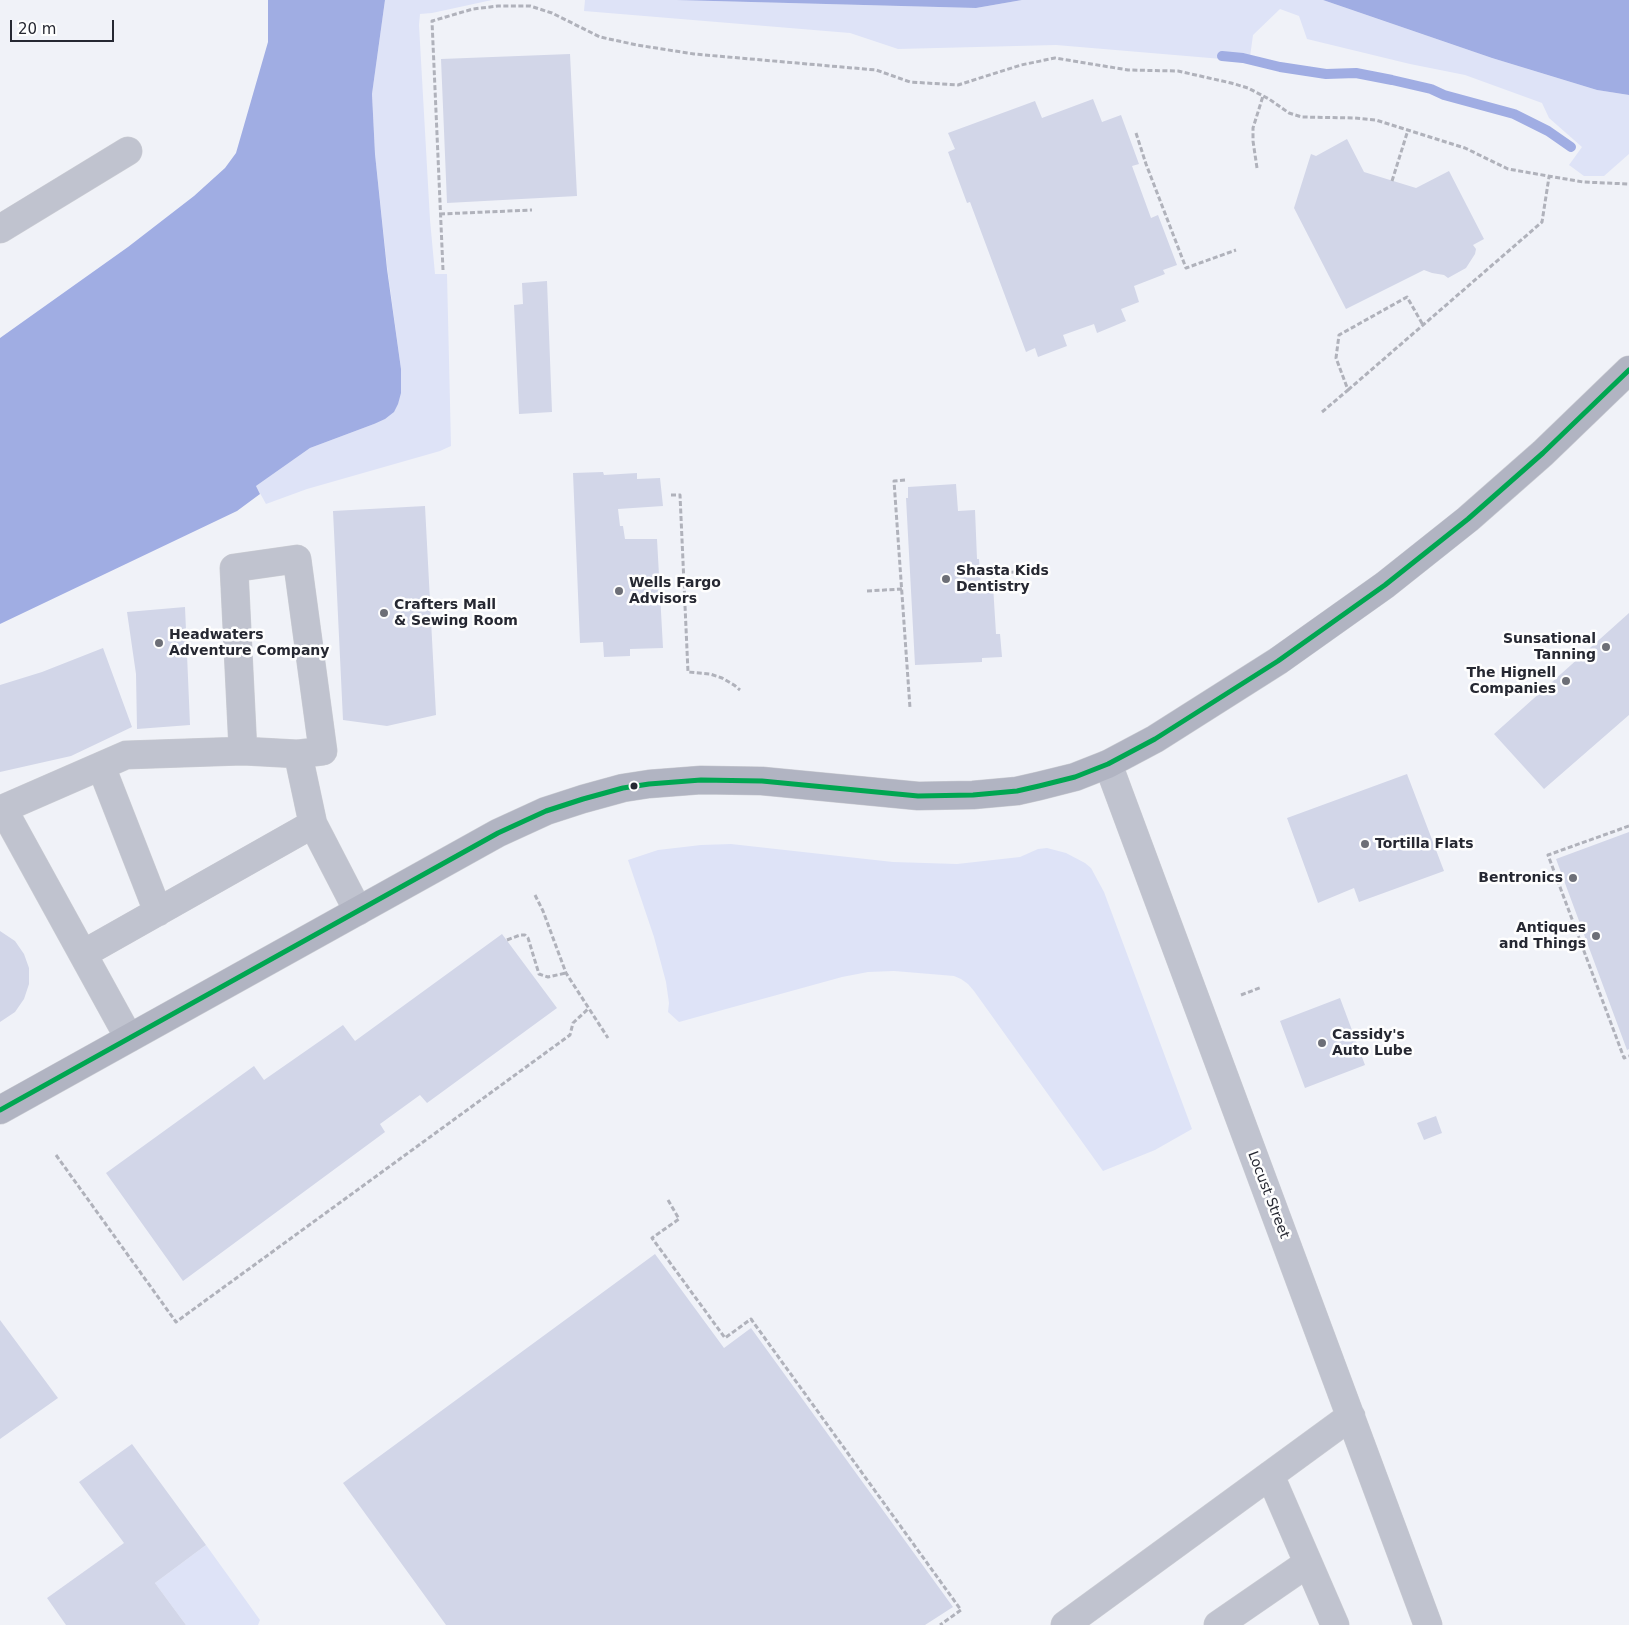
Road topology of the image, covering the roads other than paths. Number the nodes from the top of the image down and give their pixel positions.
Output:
1 (128, 151) dead end
2 (0, 229) edge
3 (1629, 370) edge
4 (243, 751) junction
5 (298, 754) junction
6 (1108, 764) junction
7 (100, 766) junction
8 (2, 809) edge
9 (313, 824) junction
10 (358, 911) junction
11 (158, 912) junction
12 (83, 954) junction
13 (129, 1038) junction
14 (0, 1110) edge
15 (1351, 1416) junction
16 (1270, 1475) junction
17 (1308, 1563) junction
18 (1065, 1625) edge
19 (1218, 1625) edge
20 (1335, 1625) edge
21 (1428, 1625) edge

1 - 2 street
3 - 6 main road
4 - 5 street
4 - 5 street
4 - 7 street
5 - 9 street
6 - 10 main road
6 - 15 street, Locust Street
7 - 8 street
7 - 11 street
8 - 12 street
9 - 10 street
9 - 11 street
10 - 13 main road
11 - 12 street
12 - 13 street
13 - 14 main road
15 - 16 street
15 - 21 street, Locust Street
16 - 17 street
16 - 18 street
17 - 19 street
17 - 20 street

